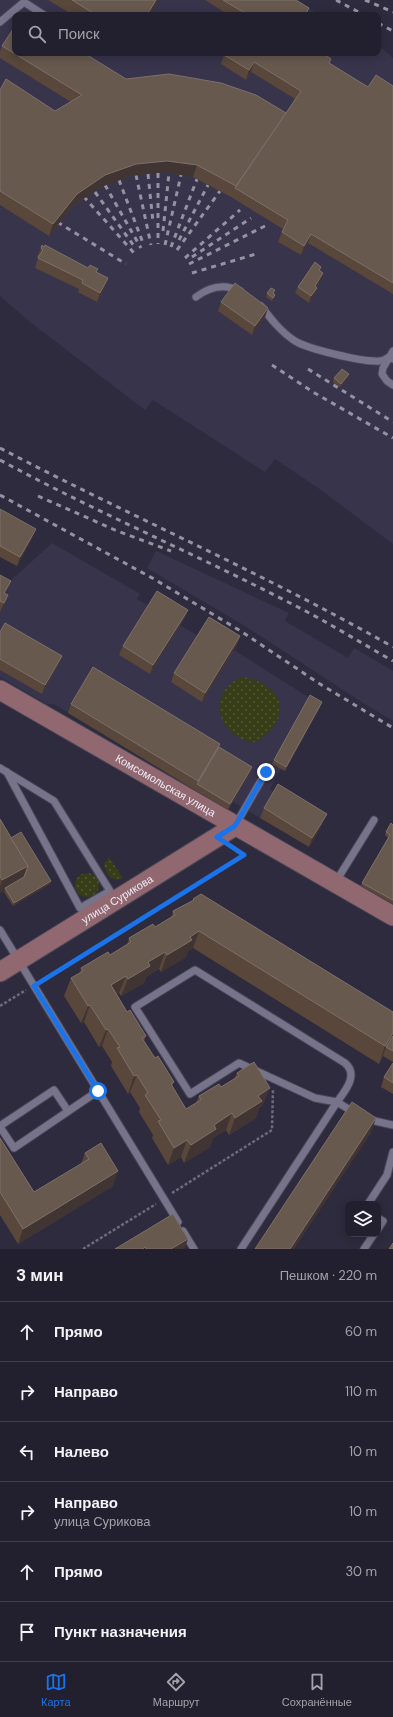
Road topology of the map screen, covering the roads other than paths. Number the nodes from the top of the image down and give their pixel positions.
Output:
1 (12, 12) edge
2 (12, 12) edge
3 (39, 12) edge
4 (0, 22) edge
5 (245, 294) edge
6 (196, 297) dead end
7 (256, 301) edge
8 (392, 356) edge
9 (393, 385) edge
10 (0, 690) edge
11 (0, 768) edge
12 (7, 772) junction
13 (266, 772) dead end
14 (374, 820) dead end
15 (235, 826) junction
16 (335, 883) junction
17 (393, 916) edge
18 (0, 930) edge
19 (18, 961) junction
20 (0, 972) edge
21 (98, 1091) junction
22 (337, 1102) junction
23 (68, 1111) junction
24 (393, 1125) edge
25 (0, 1127) edge
26 (393, 1152) edge
27 (370, 1201) edge
28 (372, 1237) edge
29 (194, 1249) edge
30 (241, 1249) edge
31 (364, 1249) edge

1 - 4 lane
2 - 3 lane
5 - 6 lane
7 - 8 lane
8 - 9 lane
10 - 15 main road, Комсомольская улица
11 - 12 lane
12 - 12 lane
13 - 15 lane
14 - 16 lane
15 - 16 main road, Комсомольская улица
15 - 19 main road, улица Сурикова
16 - 17 main road, Комсомольская улица
18 - 19 lane
19 - 20 main road, улица Сурикова
19 - 21 lane
21 - 23 lane
21 - 29 lane
22 - 22 lane
22 - 24 lane
22 - 30 lane
23 - 25 lane
23 - 25 lane
26 - 27 lane
28 - 31 lane

